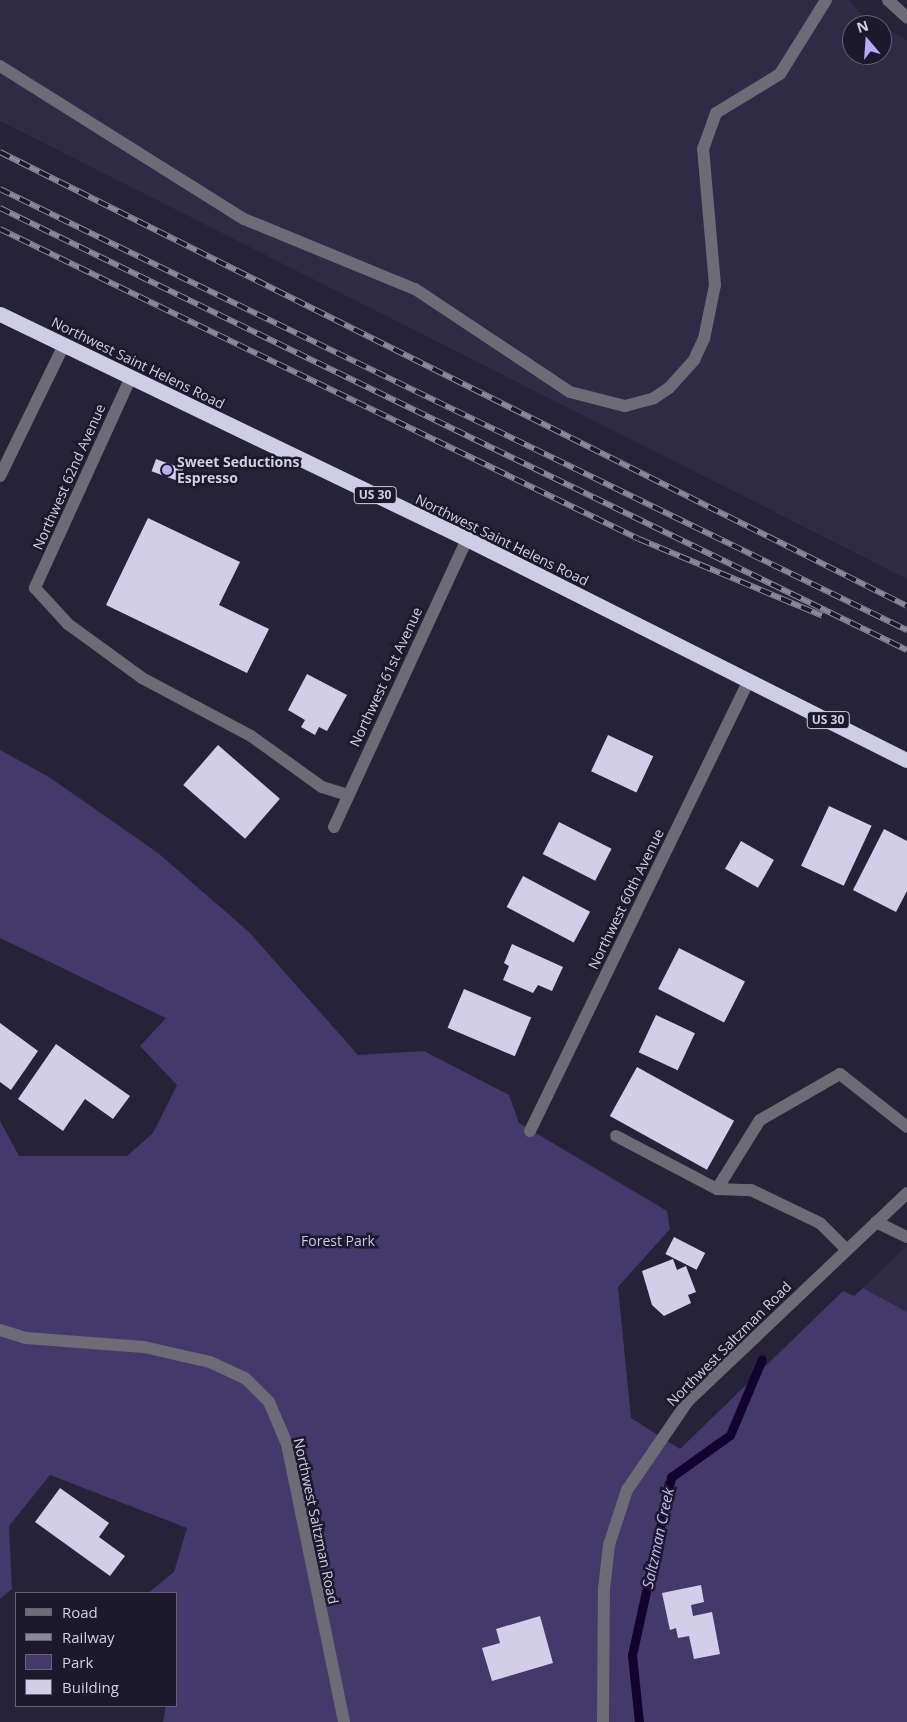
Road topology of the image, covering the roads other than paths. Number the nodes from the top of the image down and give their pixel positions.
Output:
1 (826, 0) edge
2 (888, 0) edge
3 (907, 18) edge
4 (0, 66) edge
5 (0, 314) edge
6 (64, 345) junction
7 (131, 377) junction
8 (0, 476) edge
9 (467, 539) junction
10 (749, 680) junction
11 (907, 760) edge
12 (348, 795) junction
13 (334, 827) dead end
14 (907, 1127) edge
15 (530, 1131) dead end
16 (616, 1136) dead end
17 (717, 1189) junction
18 (907, 1193) edge
19 (876, 1222) junction
20 (907, 1237) edge
21 (847, 1250) junction
22 (0, 1330) edge
23 (344, 1722) edge
24 (603, 1722) edge

1 - 4 street
2 - 3 street
5 - 6 highway, Northwest Saint Helens Road / US 30
6 - 7 highway, Northwest Saint Helens Road / US 30
6 - 8 street
7 - 9 highway, Northwest Saint Helens Road / US 30
7 - 12 street, Northwest 62nd Avenue
9 - 10 highway, Northwest Saint Helens Road / US 30
9 - 12 street, Northwest 61st Avenue
10 - 11 highway, Northwest Saint Helens Road / US 30
10 - 15 street, Northwest 60th Avenue
12 - 13 street, Northwest 61st Avenue
14 - 17 street
16 - 17 street
17 - 21 street
18 - 19 street, Northwest Saltzman Road
19 - 20 street
19 - 21 street, Northwest Saltzman Road
21 - 24 street, Northwest Saltzman Road
22 - 23 street, Northwest Saltzman Road

